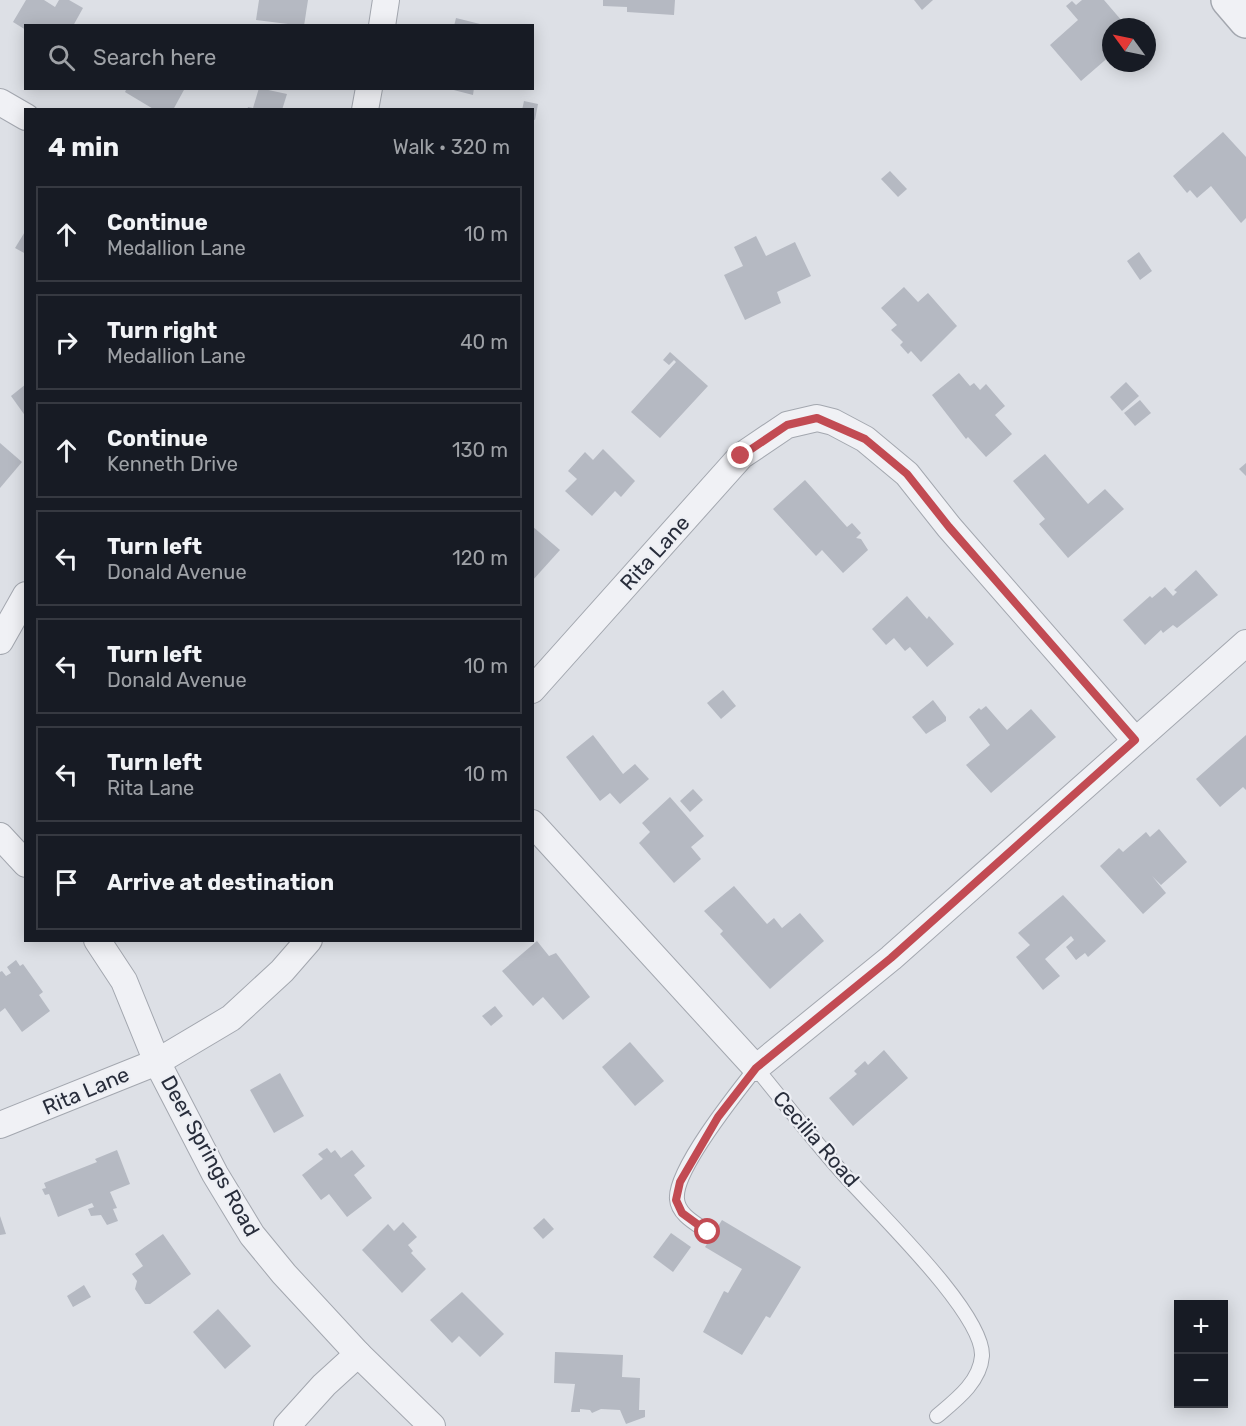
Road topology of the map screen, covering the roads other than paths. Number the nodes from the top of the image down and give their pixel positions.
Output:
1 (386, 0) edge
2 (1228, 0) edge
3 (1246, 21) edge
4 (382, 24) edge
5 (369, 90) edge
6 (0, 102) edge
7 (365, 108) edge
8 (24, 116) edge
9 (24, 599) edge
10 (0, 641) edge
11 (1246, 643) edge
12 (534, 688) edge
13 (1135, 740) junction
14 (534, 825) edge
15 (0, 836) edge
16 (24, 862) edge
17 (98, 942) edge
18 (307, 942) edge
19 (157, 1062) junction
20 (756, 1068) junction
21 (0, 1125) edge
22 (708, 1232) dead end
23 (358, 1354) junction
24 (937, 1416) dead end
25 (287, 1426) edge
26 (432, 1426) edge

1 - 4 street
2 - 3 street
5 - 7 street
6 - 8 street
9 - 10 street
11 - 13 street
12 - 13 street, Rita Lane
13 - 20 street
14 - 20 street, Cecilia Road
15 - 16 street
17 - 19 street, Deer Springs Road
18 - 19 street, Rita Lane
19 - 21 street, Rita Lane
19 - 23 street, Deer Springs Road
20 - 22 lane
20 - 24 lane, Cecilia Road
23 - 25 street
23 - 26 street, Deer Springs Road

